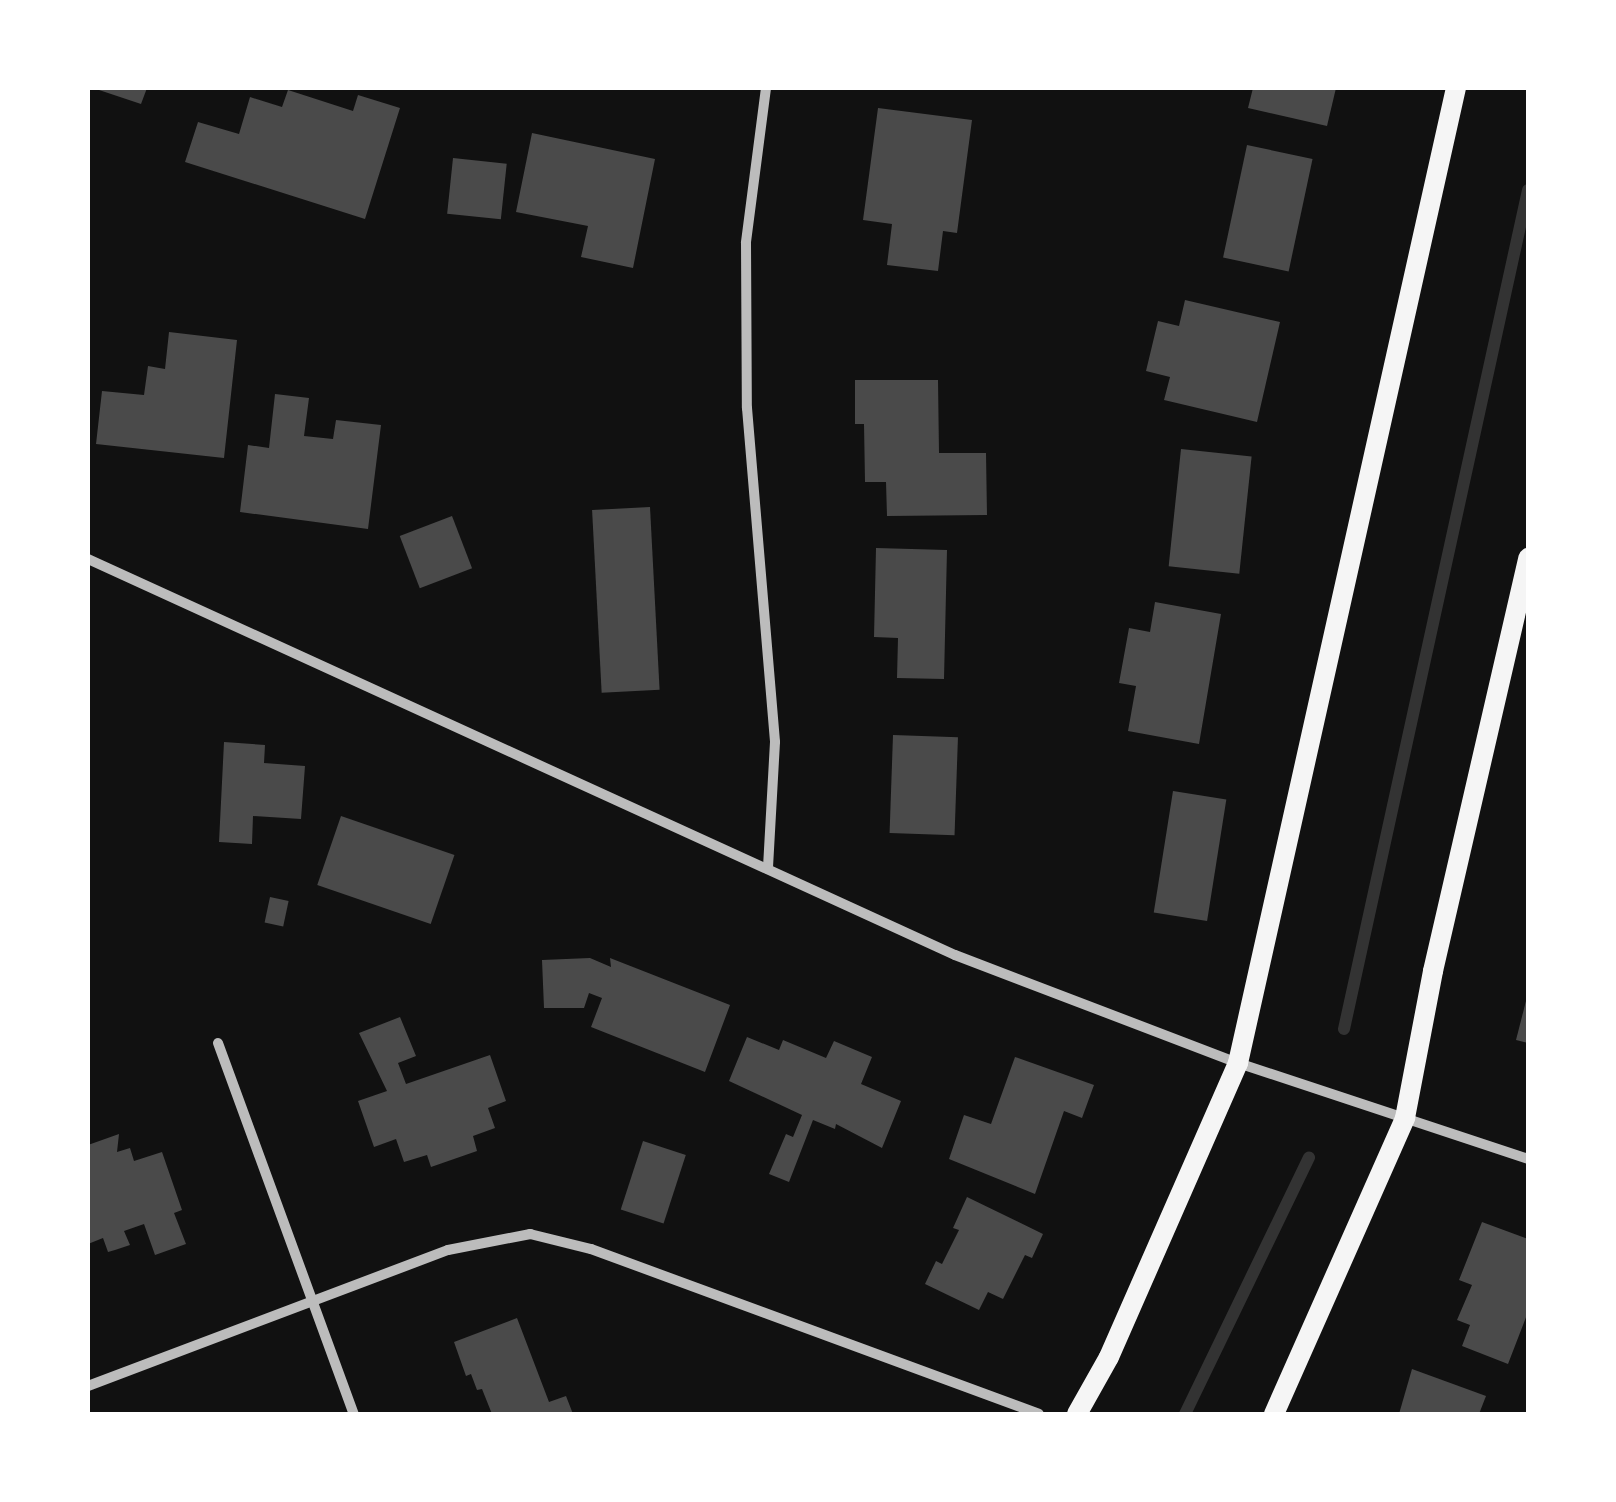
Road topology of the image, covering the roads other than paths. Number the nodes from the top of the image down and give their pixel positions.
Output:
1 (766, 88) edge
2 (1456, 88) edge
3 (88, 558) edge
4 (1528, 558) edge
5 (768, 869) junction
6 (218, 1043) dead end
7 (1238, 1062) junction
8 (1406, 1118) junction
9 (1528, 1159) edge
10 (313, 1302) junction
11 (88, 1386) edge
12 (354, 1414) edge
13 (1039, 1414) edge
14 (1077, 1414) edge
15 (1274, 1414) edge

1 - 5 street
2 - 7 main road
3 - 5 street
4 - 8 main road
5 - 7 street
6 - 10 street
7 - 8 street
7 - 14 main road
8 - 9 street
8 - 15 main road
10 - 11 street
10 - 12 street
10 - 13 street

